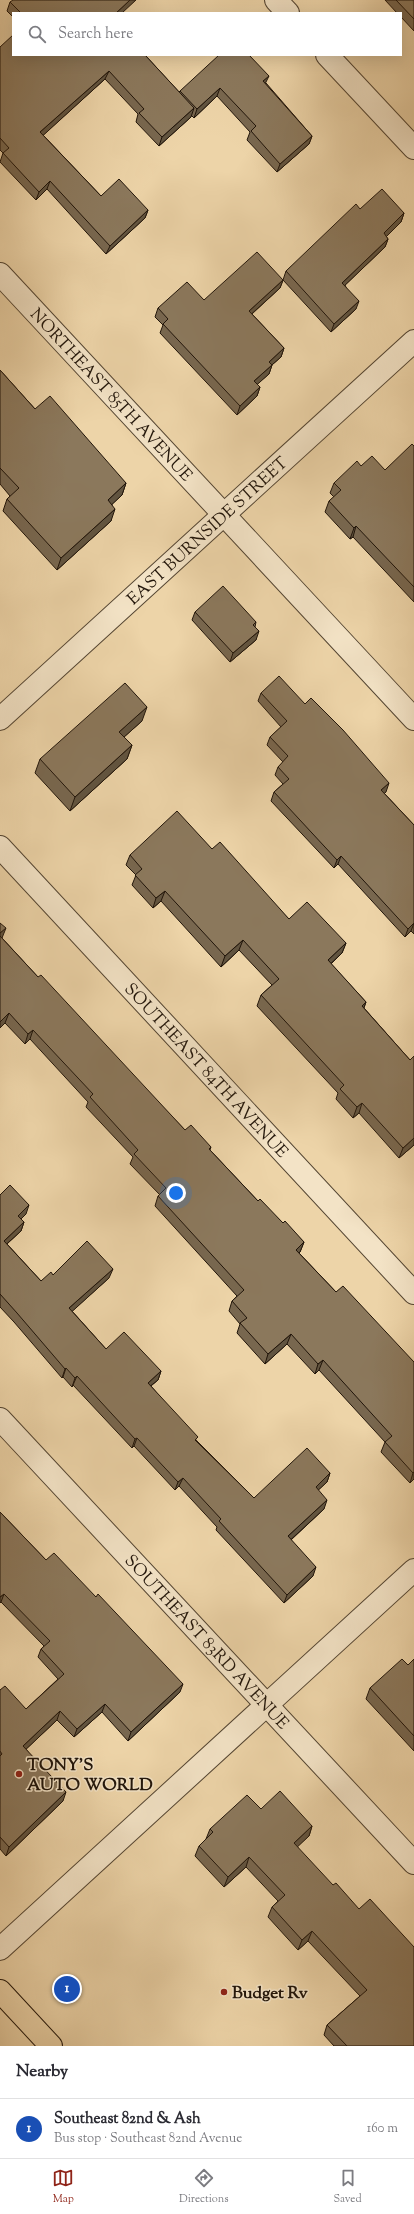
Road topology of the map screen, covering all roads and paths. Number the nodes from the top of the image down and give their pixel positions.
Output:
1 (276, 0) edge
2 (287, 12) edge
3 (328, 56) edge
4 (414, 148) edge
5 (0, 274) edge
6 (414, 341) edge
7 (224, 515) junction
8 (0, 719) edge
9 (414, 719) edge
10 (0, 847) edge
11 (414, 1293) edge
12 (0, 1419) edge
13 (414, 1570) edge
14 (266, 1705) junction
15 (414, 1863) edge
16 (0, 1949) edge
17 (0, 1991) edge
18 (51, 2046) edge

1 - 2 street
3 - 4 street
5 - 7 street, NORTHEAST 85TH AVENUE
6 - 7 street, EAST BURNSIDE STREET
7 - 8 street, EAST BURNSIDE STREET
7 - 9 street, NORTHEAST 85TH AVENUE
10 - 11 street, SOUTHEAST 84TH AVENUE
12 - 14 street, SOUTHEAST 83RD AVENUE
13 - 14 street
14 - 15 street, SOUTHEAST 83RD AVENUE
14 - 16 street
17 - 18 main road

